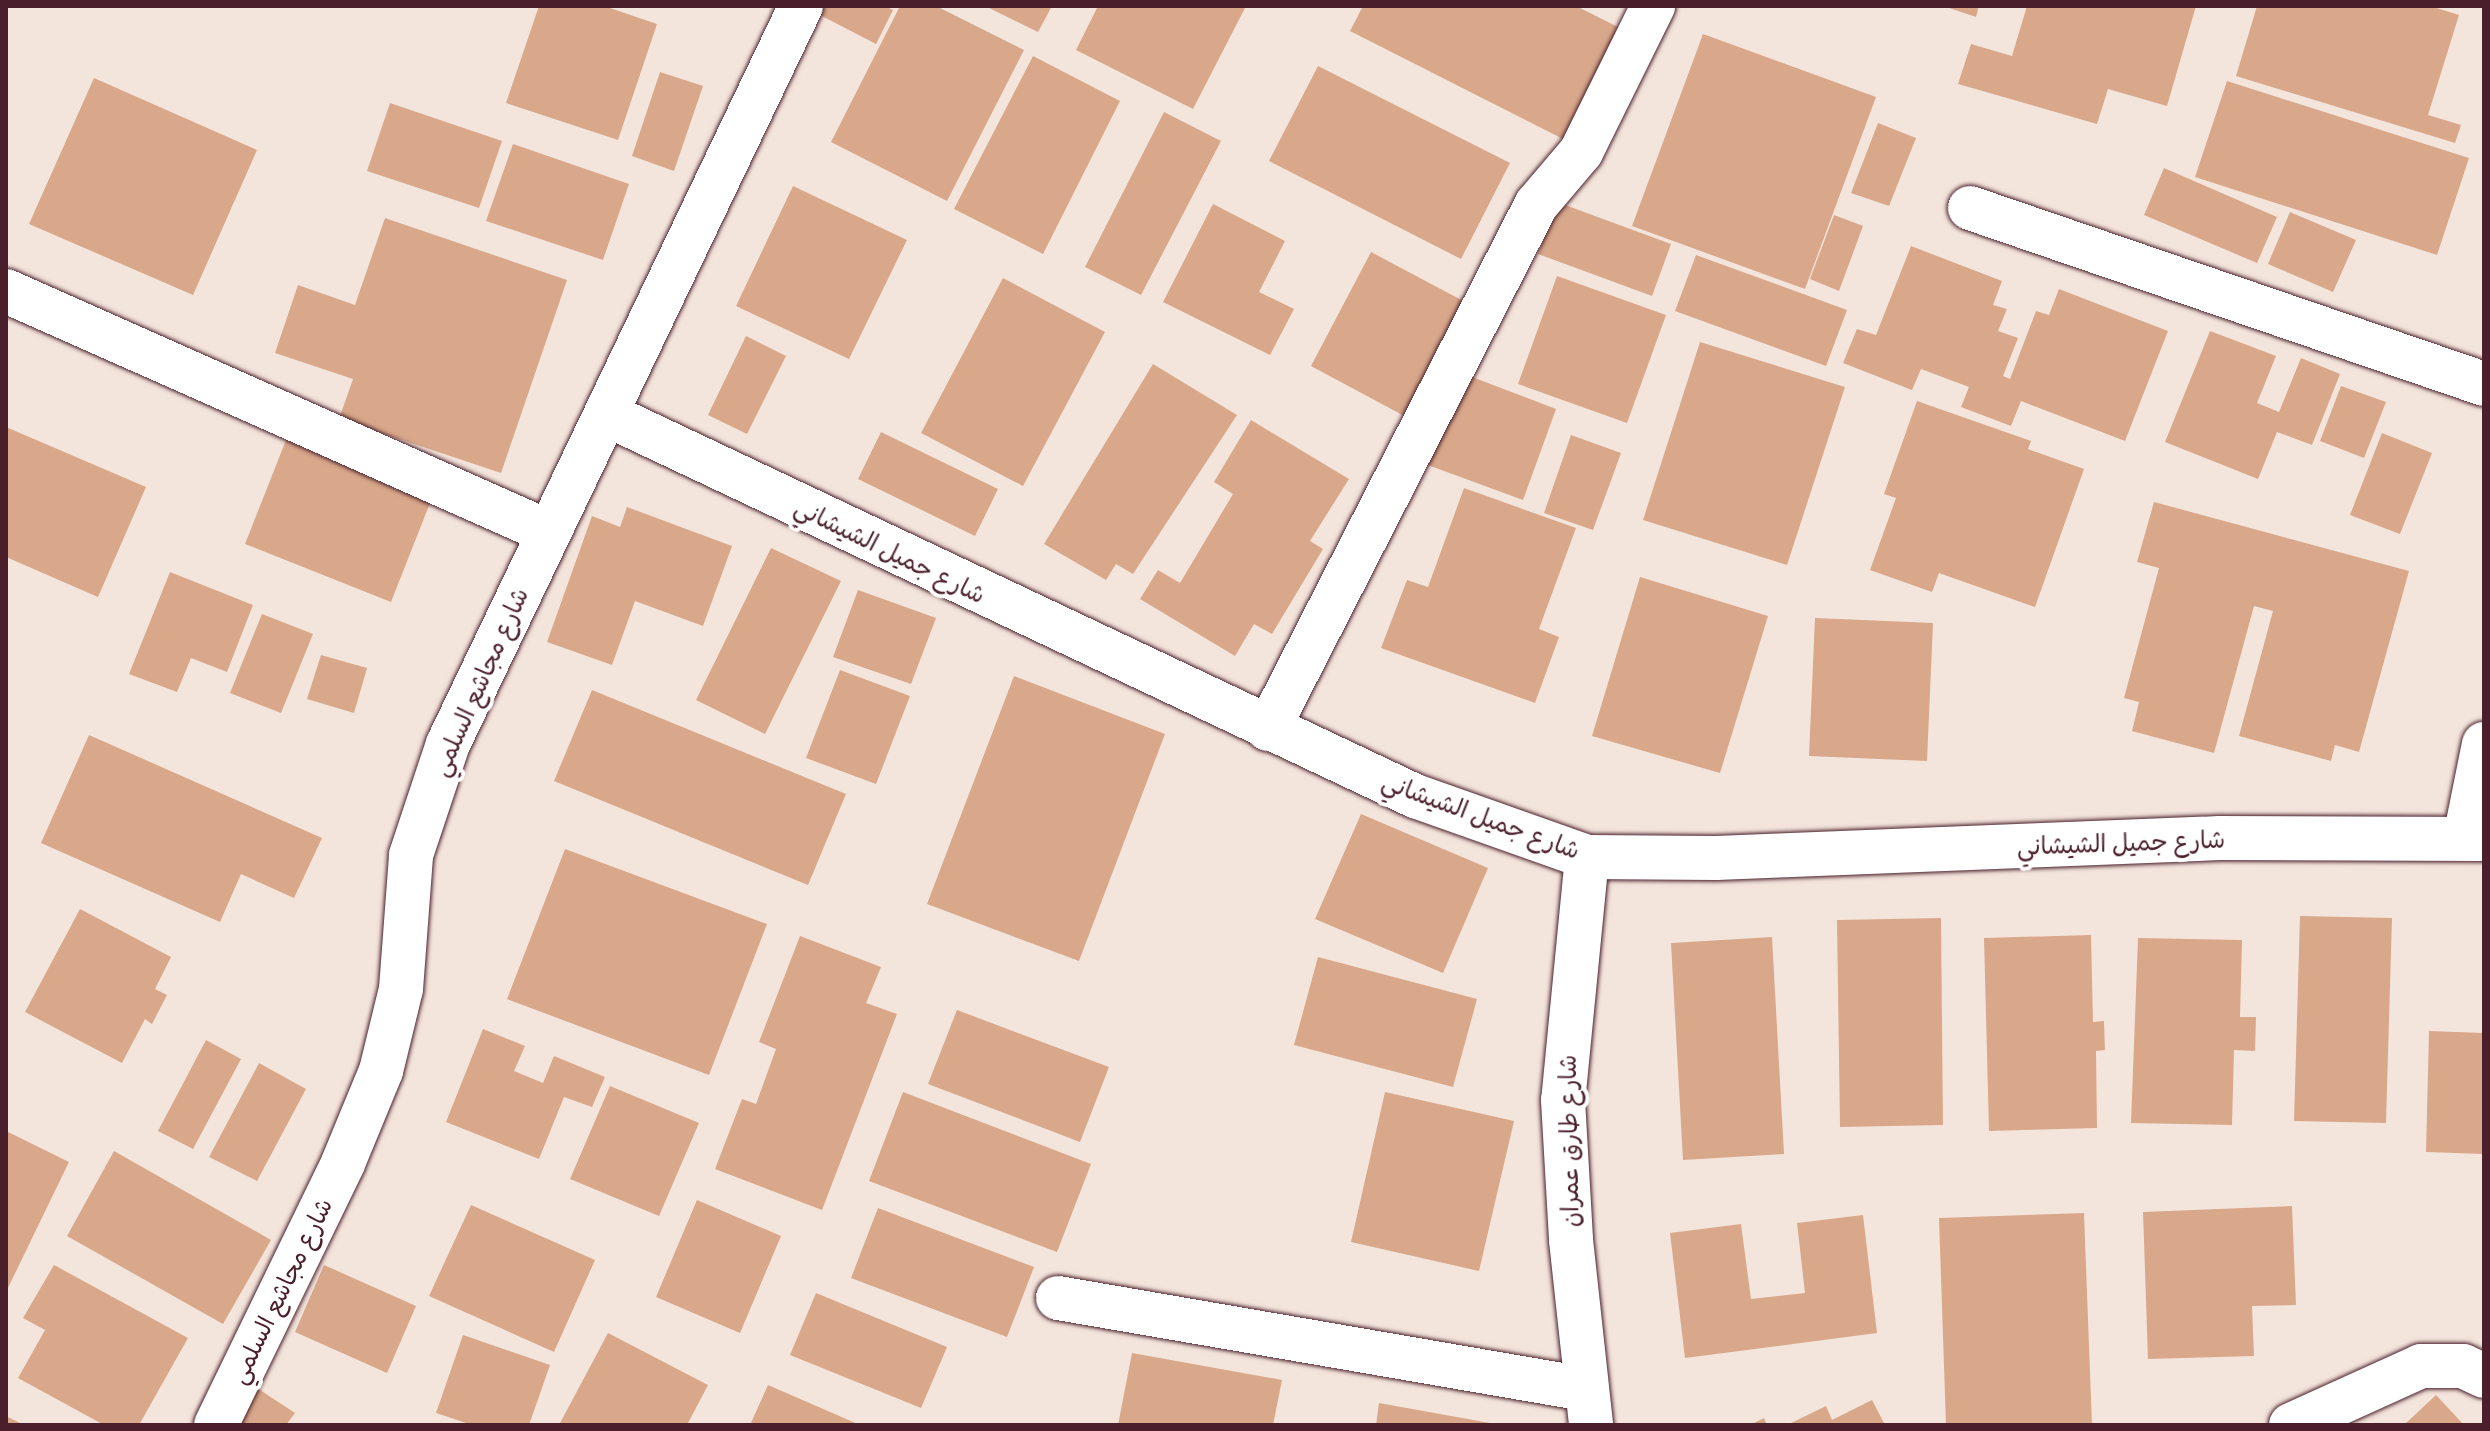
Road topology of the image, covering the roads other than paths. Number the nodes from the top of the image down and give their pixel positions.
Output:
1 (801, 6) edge
2 (1653, 6) edge
3 (1970, 208) dead end
4 (6, 291) edge
5 (2484, 384) edge
6 (606, 414) junction
7 (546, 531) junction
8 (1268, 729) junction
9 (2484, 744) edge
10 (2475, 838) edge
11 (1587, 857) junction
12 (1058, 1298) dead end
13 (2484, 1376) edge
14 (1588, 1407) edge
15 (216, 1425) edge
16 (2291, 1425) edge

1 - 6 street, شارع مجاشع السلمي
2 - 8 street
3 - 5 street
4 - 7 street
6 - 7 street, شارع مجاشع السلمي
6 - 8 street, شارع جميل الشيشاني
7 - 15 street, شارع مجاشع السلمي
8 - 11 street, شارع جميل الشيشاني
9 - 10 street
10 - 11 street, شارع جميل الشيشاني
11 - 14 street, شارع طارق عمران
12 - 14 street
13 - 16 street

